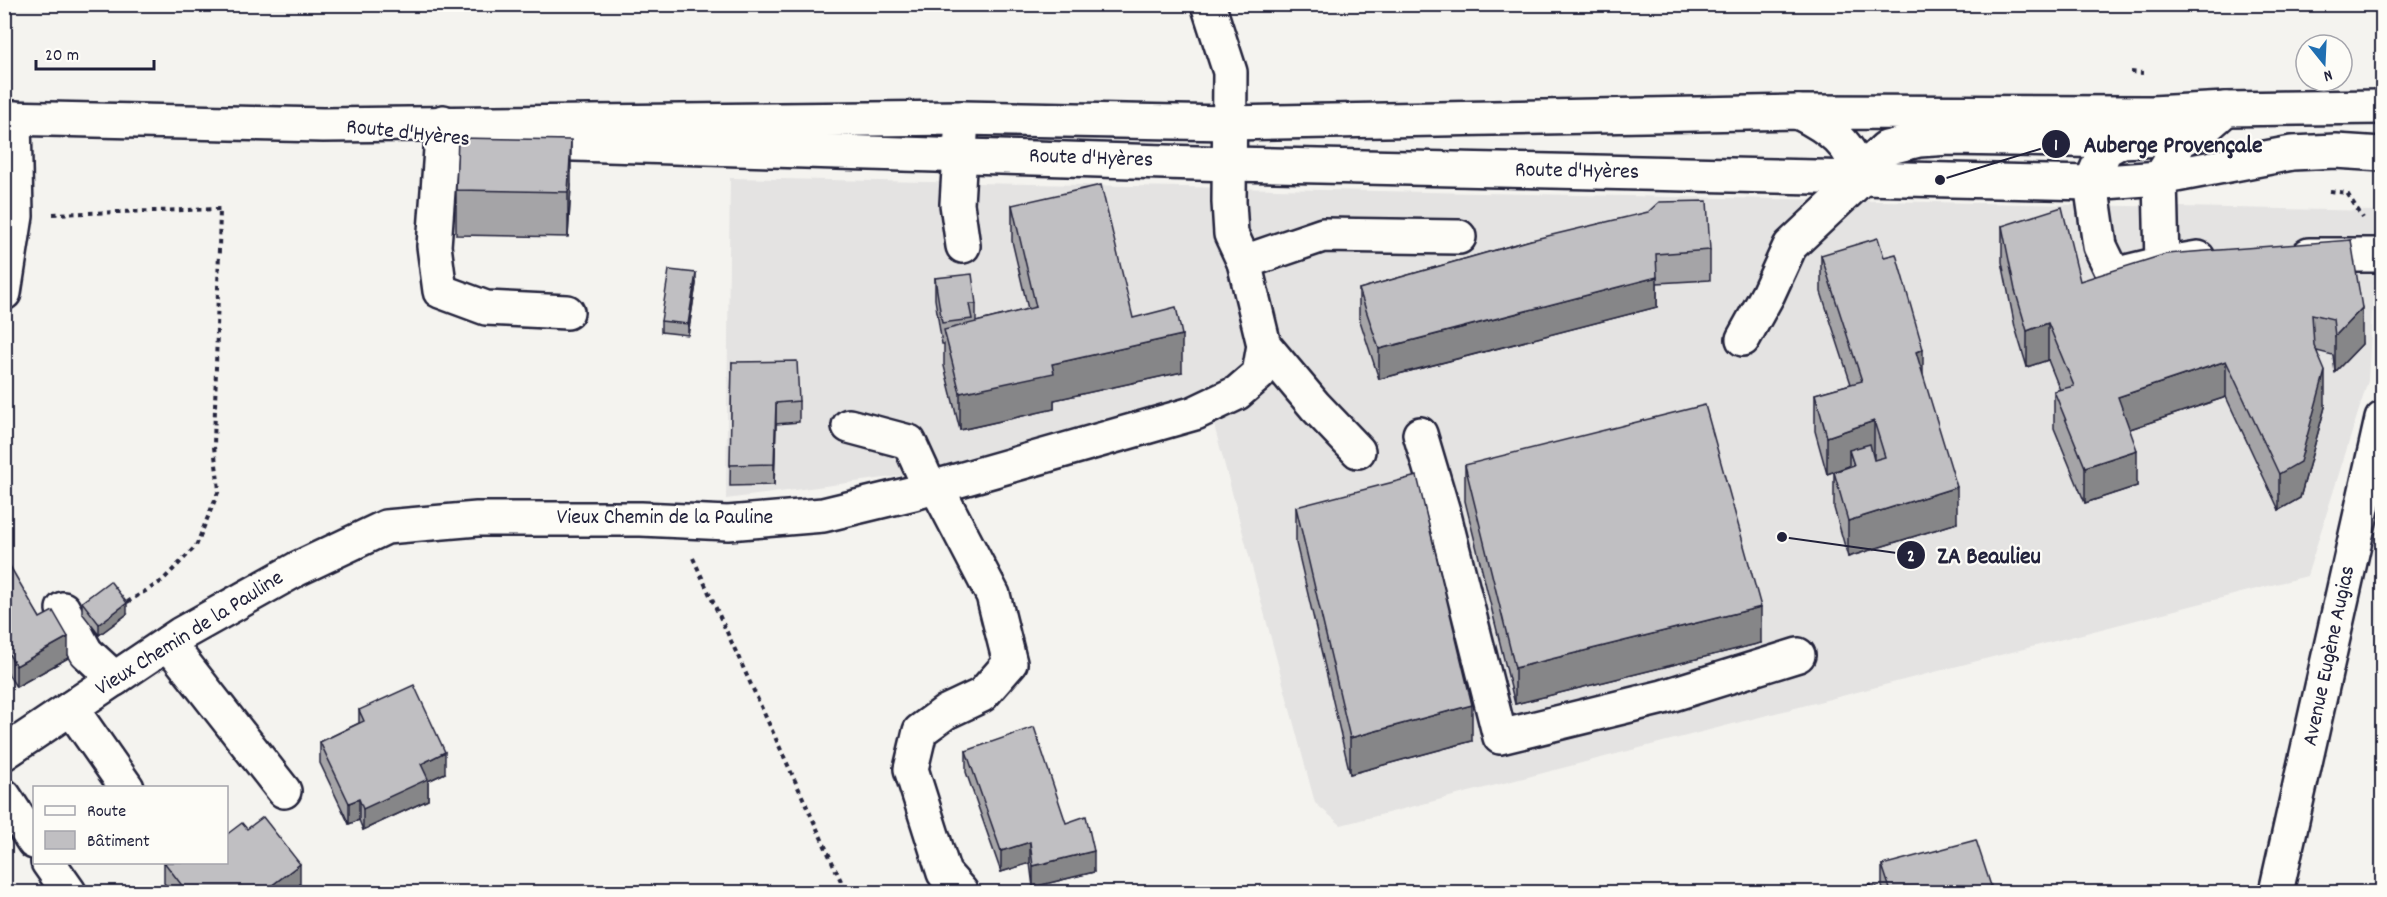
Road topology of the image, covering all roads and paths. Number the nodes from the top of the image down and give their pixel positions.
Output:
1 (1208, 4) edge
2 (2382, 107) edge
3 (1798, 112) junction
4 (9, 118) edge
5 (962, 118) junction
6 (2215, 119) junction
7 (1230, 123) junction
8 (442, 131) junction
9 (2121, 141) junction
10 (960, 154) junction
11 (2382, 154) edge
12 (1230, 164) junction
13 (2160, 178) junction
14 (1861, 179) junction
15 (2091, 183) junction
16 (16, 216) junction
17 (1459, 237) dead end
18 (963, 246) dead end
19 (2382, 255) edge
20 (2276, 256) edge
21 (2230, 257) edge
22 (1245, 262) junction
23 (2162, 264) junction
24 (4, 292) edge
25 (567, 312) dead end
26 (1743, 339) dead end
27 (1264, 345) junction
28 (2382, 419) edge
29 (849, 426) dead end
30 (1420, 434) dead end
31 (1358, 451) dead end
32 (933, 487) junction
33 (675, 520) junction
34 (120, 606) edge
35 (63, 609) dead end
36 (168, 643) junction
37 (1798, 655) dead end
38 (115, 679) junction
39 (71, 708) junction
40 (4, 753) edge
41 (126, 786) edge
42 (284, 790) dead end
43 (4, 796) edge
44 (33, 840) edge
45 (49, 864) edge
46 (69, 892) edge
47 (846, 892) edge
48 (961, 892) edge
49 (1823, 892) edge
50 (1877, 892) edge
51 (2276, 892) edge

1 - 7 main road, Vieux Chemin de la Pauline
2 - 6 main road, Route d'Hyères
3 - 6 main road, Route d'Hyères
3 - 7 main road, Route d'Hyères
3 - 14 main road, Route d'Hyères
4 - 8 main road, Route d'Hyères
4 - 16 main road
5 - 7 main road, Route d'Hyères
5 - 8 main road, Route d'Hyères
5 - 10 main road
6 - 9 main road, Route d'Hyères
6 - 13 main road
7 - 12 main road, Vieux Chemin de la Pauline
8 - 10 main road, Route d'Hyères
8 - 25 main road
9 - 14 main road, Route d'Hyères
9 - 15 main road
10 - 12 main road, Route d'Hyères
10 - 18 main road
11 - 13 main road, Route d'Hyères
12 - 14 main road, Route d'Hyères
12 - 22 main road, Vieux Chemin de la Pauline
13 - 15 main road, Route d'Hyères
13 - 23 main road
14 - 15 main road, Route d'Hyères
14 - 26 main road
15 - 23 main road
16 - 24 main road
16 - 34 path
17 - 22 main road
19 - 20 main road
21 - 23 main road
22 - 27 main road, Vieux Chemin de la Pauline
27 - 31 main road
27 - 32 main road, Vieux Chemin de la Pauline
28 - 51 main road, Avenue Eugène Augias
29 - 32 main road
30 - 37 main road
32 - 33 main road, Vieux Chemin de la Pauline
32 - 48 main road
33 - 36 main road, Vieux Chemin de la Pauline
33 - 47 path
35 - 38 main road
36 - 38 main road, Vieux Chemin de la Pauline
36 - 42 main road
38 - 39 main road, Vieux Chemin de la Pauline
39 - 40 main road, Vieux Chemin de la Pauline
39 - 41 main road
43 - 44 main road
45 - 46 main road
49 - 50 path

